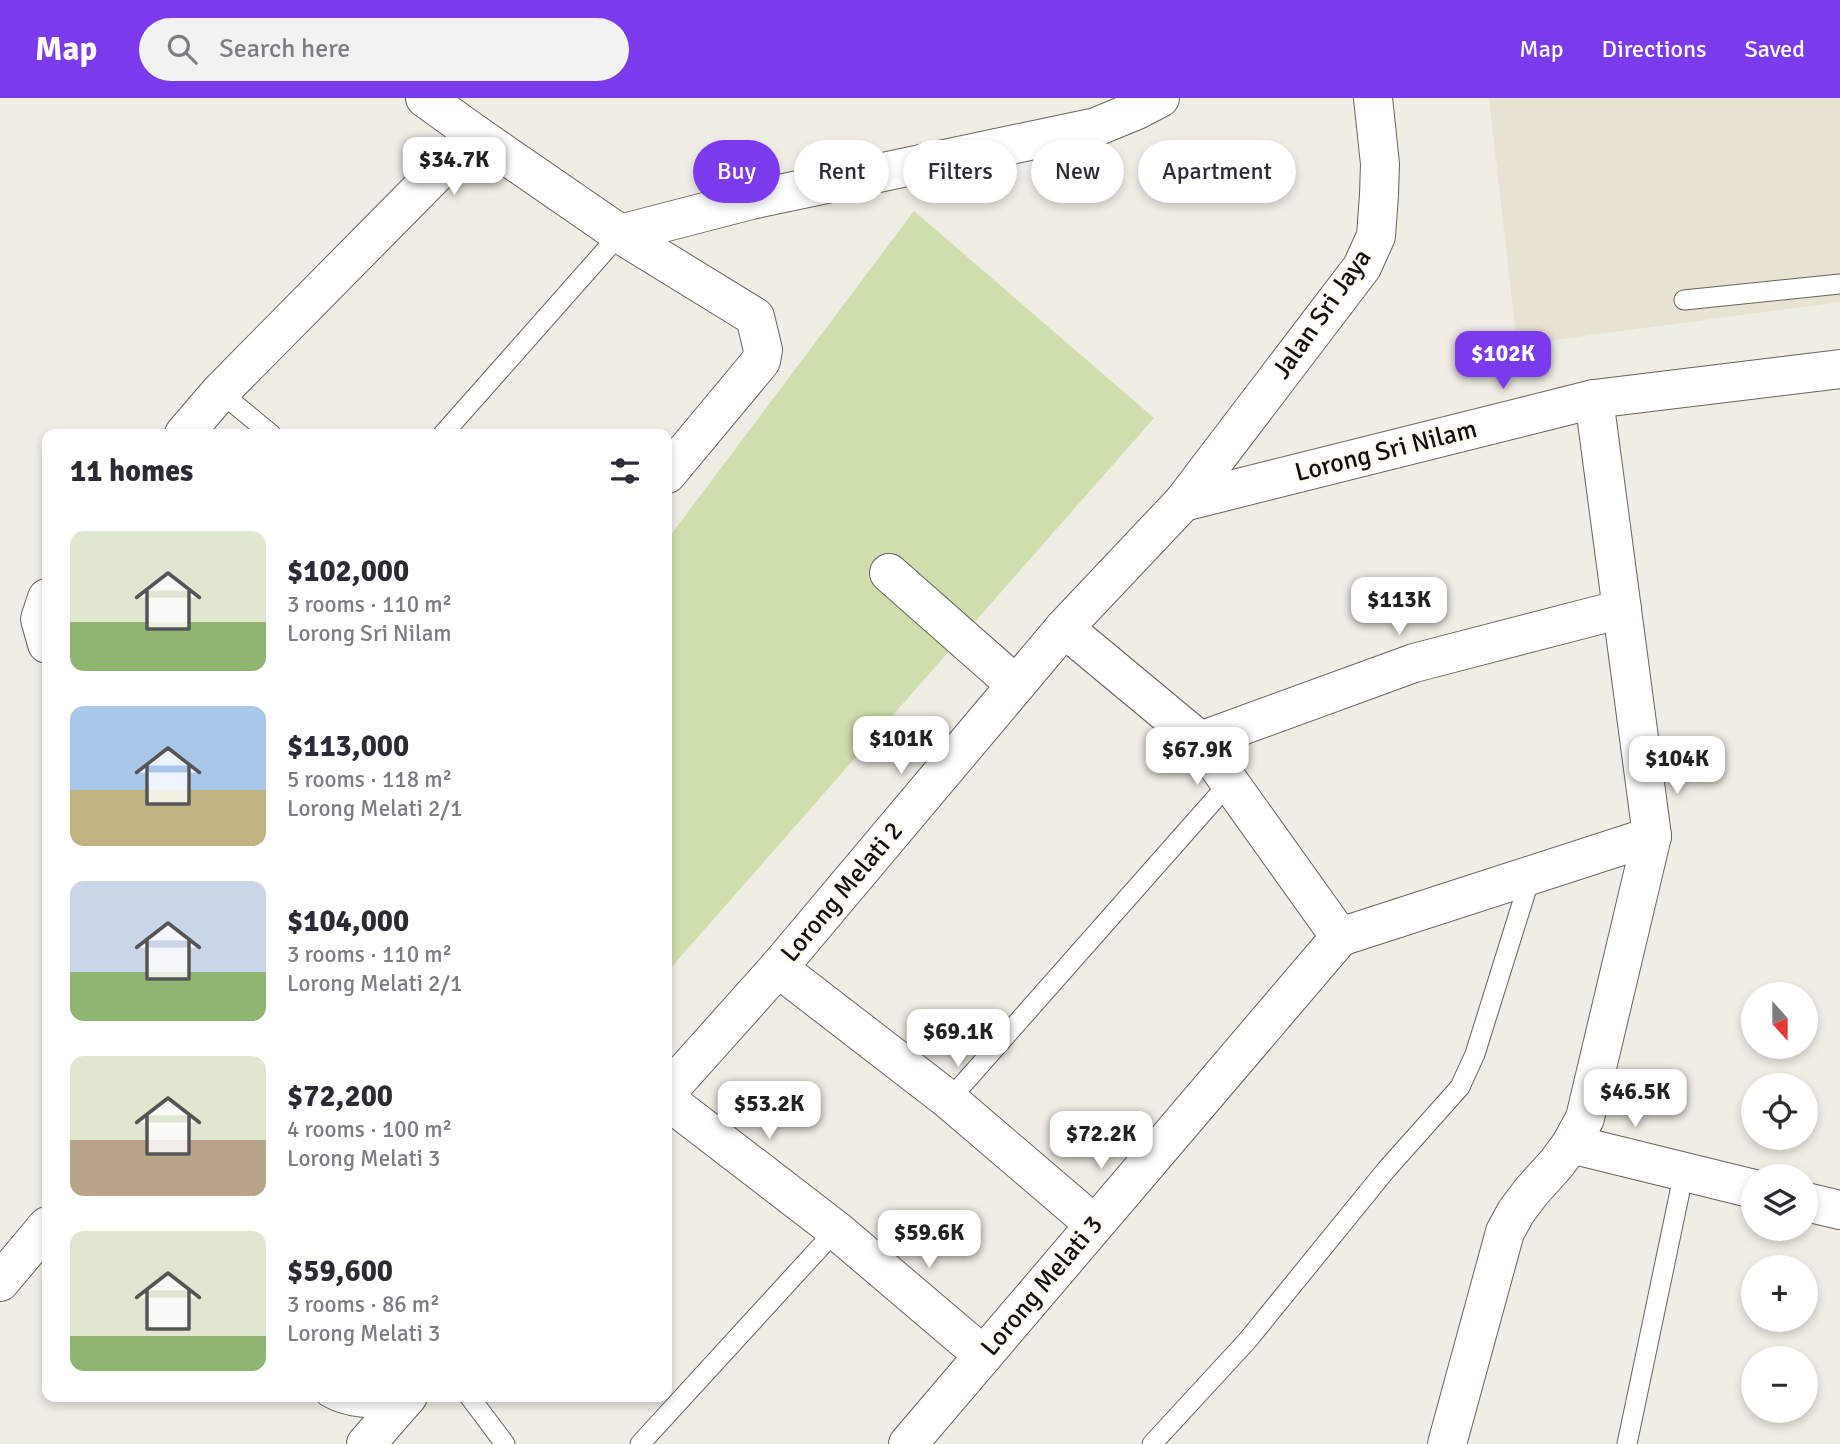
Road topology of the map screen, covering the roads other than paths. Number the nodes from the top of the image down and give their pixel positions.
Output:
1 (425, 98) edge
2 (1160, 98) edge
3 (1373, 98) edge
4 (474, 134) junction
5 (620, 234) junction
6 (1840, 284) edge
7 (1684, 300) dead end
8 (1840, 369) edge
9 (220, 392) junction
10 (1594, 398) junction
11 (188, 429) edge
12 (265, 429) edge
13 (447, 429) edge
14 (672, 468) edge
15 (1183, 502) junction
16 (889, 573) dead end
17 (1622, 609) junction
18 (1064, 628) junction
19 (1016, 685) junction
20 (1200, 741) junction
21 (1230, 782) junction
22 (1652, 836) junction
23 (1531, 876) junction
24 (1340, 937) junction
25 (778, 968) junction
26 (672, 1086) edge
27 (949, 1100) junction
28 (672, 1104) edge
29 (1571, 1144) junction
30 (1684, 1172) junction
31 (1741, 1186) edge
32 (1818, 1205) edge
33 (1840, 1210) edge
34 (1094, 1224) junction
35 (836, 1230) junction
36 (42, 1232) edge
37 (0, 1282) edge
38 (983, 1355) junction
39 (335, 1402) edge
40 (401, 1402) edge
41 (403, 1402) edge
42 (474, 1402) edge
43 (366, 1444) edge
44 (505, 1444) edge
45 (640, 1444) edge
46 (908, 1444) edge
47 (1152, 1444) edge
48 (1447, 1444) edge
49 (1627, 1444) edge

1 - 4 street
2 - 5 street
3 - 15 street, Jalan Sri Jaya
4 - 5 street
4 - 9 street
5 - 13 lane
5 - 14 street
6 - 7 lane
8 - 10 street, Lorong Sri Nilam
9 - 11 street
9 - 12 lane
10 - 15 street, Lorong Sri Nilam
10 - 17 street
15 - 18 street, Lorong Melati 2
16 - 19 street
17 - 20 street
17 - 22 street
18 - 19 street, Lorong Melati 2
18 - 20 street
19 - 25 street, Lorong Melati 2
20 - 21 street
21 - 24 street
21 - 27 lane
22 - 23 street
22 - 29 street
23 - 24 street
23 - 47 lane
24 - 34 street, Lorong Melati 3
25 - 26 street, Lorong Melati 2
25 - 27 street
27 - 34 street
28 - 35 street
29 - 30 street
29 - 48 street
30 - 31 street
30 - 49 lane
32 - 33 street
34 - 38 street, Lorong Melati 3
35 - 38 street
35 - 45 lane
36 - 37 street
38 - 46 street, Lorong Melati 3
39 - 40 lane
41 - 43 street
42 - 44 lane

